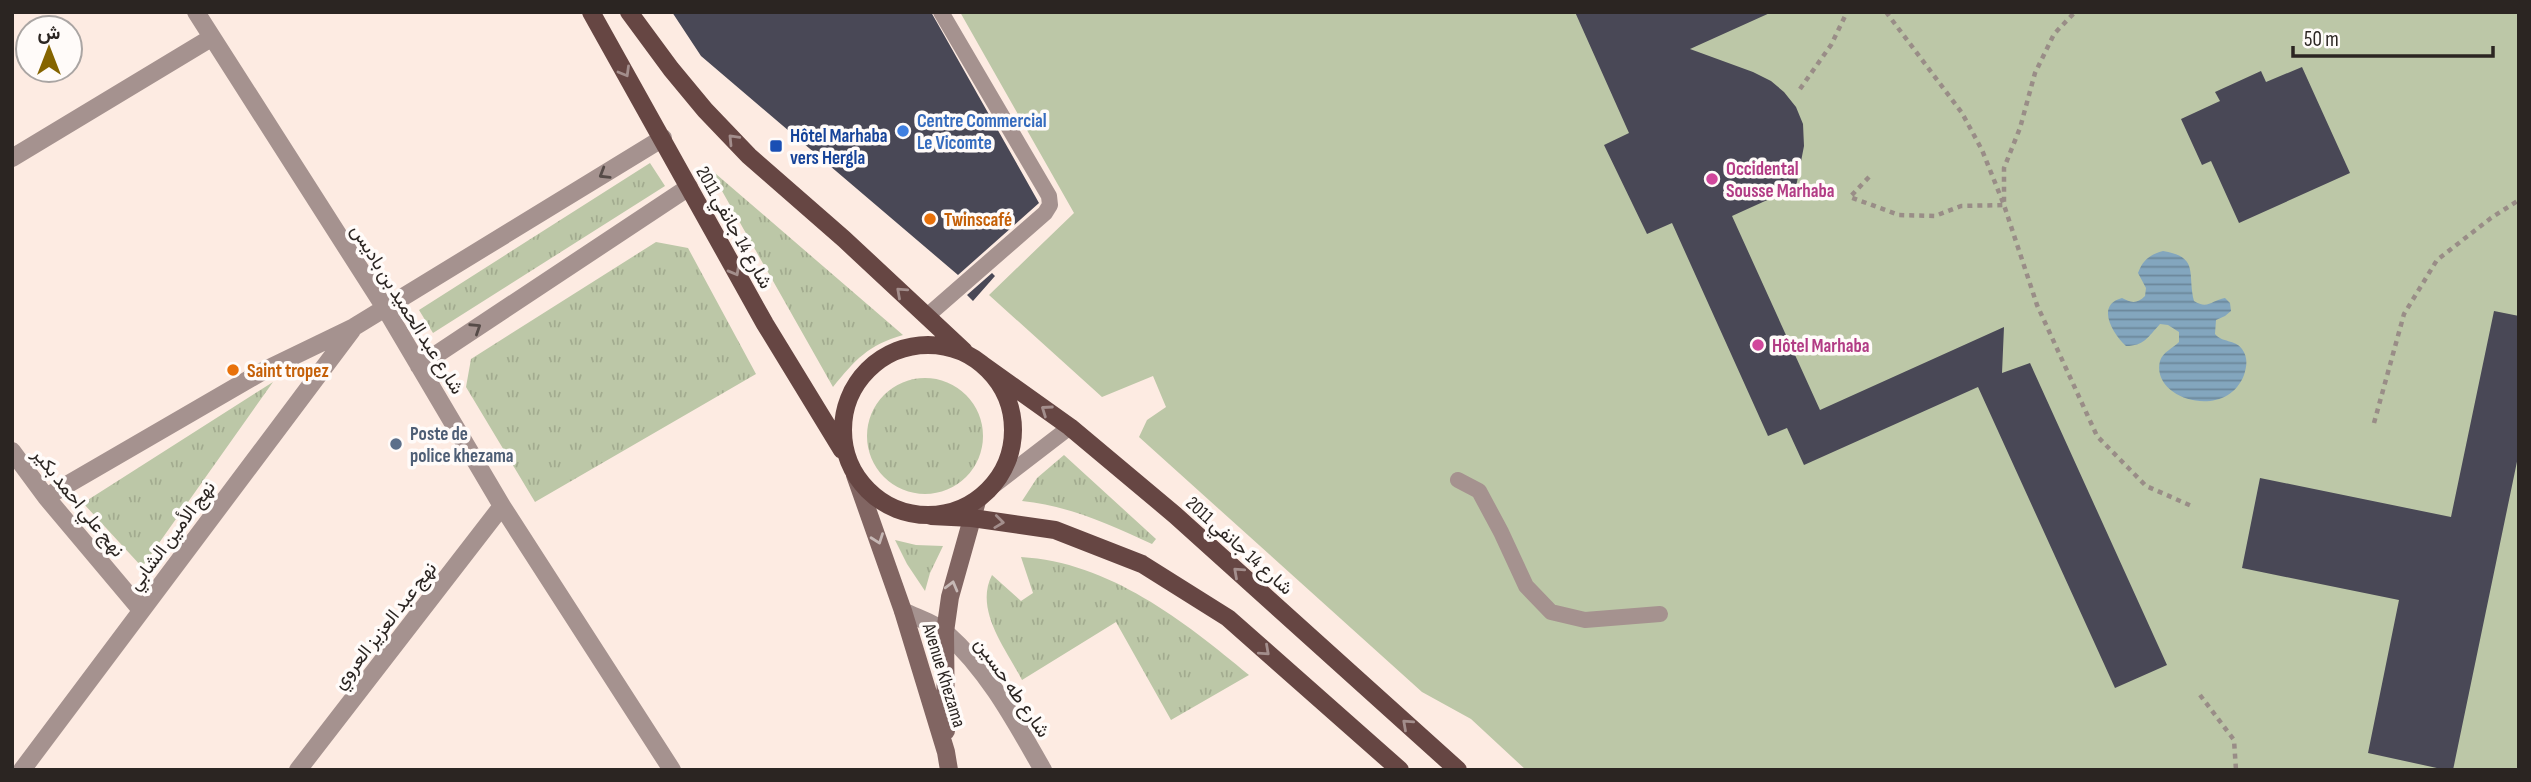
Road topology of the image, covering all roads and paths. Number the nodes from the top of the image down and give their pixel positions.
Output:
1 (196, 12) edge
2 (591, 12) edge
3 (629, 12) edge
4 (941, 12) edge
5 (1847, 12) edge
6 (1886, 12) edge
7 (2075, 12) edge
8 (211, 38) junction
9 (1800, 89) dead end
10 (663, 138) junction
11 (12, 158) edge
12 (1868, 177) dead end
13 (689, 187) junction
14 (2519, 200) edge
15 (2004, 205) junction
16 (385, 308) junction
17 (927, 316) junction
18 (354, 327) junction
19 (976, 360) junction
20 (419, 366) junction
21 (2374, 423) dead end
22 (1070, 427) junction
23 (12, 451) edge
24 (851, 467) junction
25 (1458, 480) dead end
26 (983, 496) junction
27 (46, 497) junction
28 (502, 506) junction
29 (2194, 507) dead end
30 (931, 516) junction
31 (972, 518) junction
32 (141, 610) junction
33 (903, 611) junction
34 (1660, 614) dead end
35 (945, 632) junction
36 (2200, 695) dead end
37 (946, 752) junction
38 (22, 770) edge
39 (298, 770) edge
40 (672, 770) edge
41 (949, 770) edge
42 (1043, 770) edge
43 (1399, 770) edge
44 (1458, 770) edge
45 (2236, 770) edge

1 - 8 street, شارع عبد الحميد بن باديس
2 -> 10 main road, شارع 14 جانفي 2011
17 -> 3 main road, شارع 14 جانفي 2011
4 - 17 lane
5 - 9 path
6 - 15 path
7 - 15 path
8 - 11 street
8 - 16 street, شارع عبد الحميد بن باديس
10 - 13 main road, شارع 14 جانفي 2011
10 -> 16 street
12 - 15 path
20 -> 13 street
13 -> 24 main road, شارع 14 جانفي 2011
14 - 21 path
15 - 29 path
16 - 18 street
16 - 20 street, شارع عبد الحميد بن باديس
17 - 19 main road, شارع 14 جانفي 2011
18 - 27 street
18 - 32 street, نهج الأمين الشابي
22 -> 19 main road, شارع 14 جانفي 2011
19 - 24 main road
19 - 26 main road
20 - 28 street, شارع عبد الحميد بن باديس
22 - 26 lane
44 -> 22 main road, شارع 14 جانفي 2011
23 - 27 street, نهج علي احمد بكير
24 - 30 main road
24 -> 33 main road, Avenue Khezama
25 - 34 lane
26 - 30 main road
26 - 31 main road, Avenue Khezama
27 - 32 street, نهج علي احمد بكير
28 - 39 street, نهج عبد العزيز العروي
28 - 40 street, شارع عبد الحميد بن باديس
30 - 31 main road
35 -> 31 main road, Avenue Khezama
31 -> 43 main road
32 - 38 street, نهج الأمين الشابي
33 - 35 street, Avenue Khezama
33 - 37 main road, Avenue Khezama
35 - 37 main road, Avenue Khezama
35 - 42 street, شارع طه حسين
36 - 45 path
37 - 41 main road, Avenue Khezama

